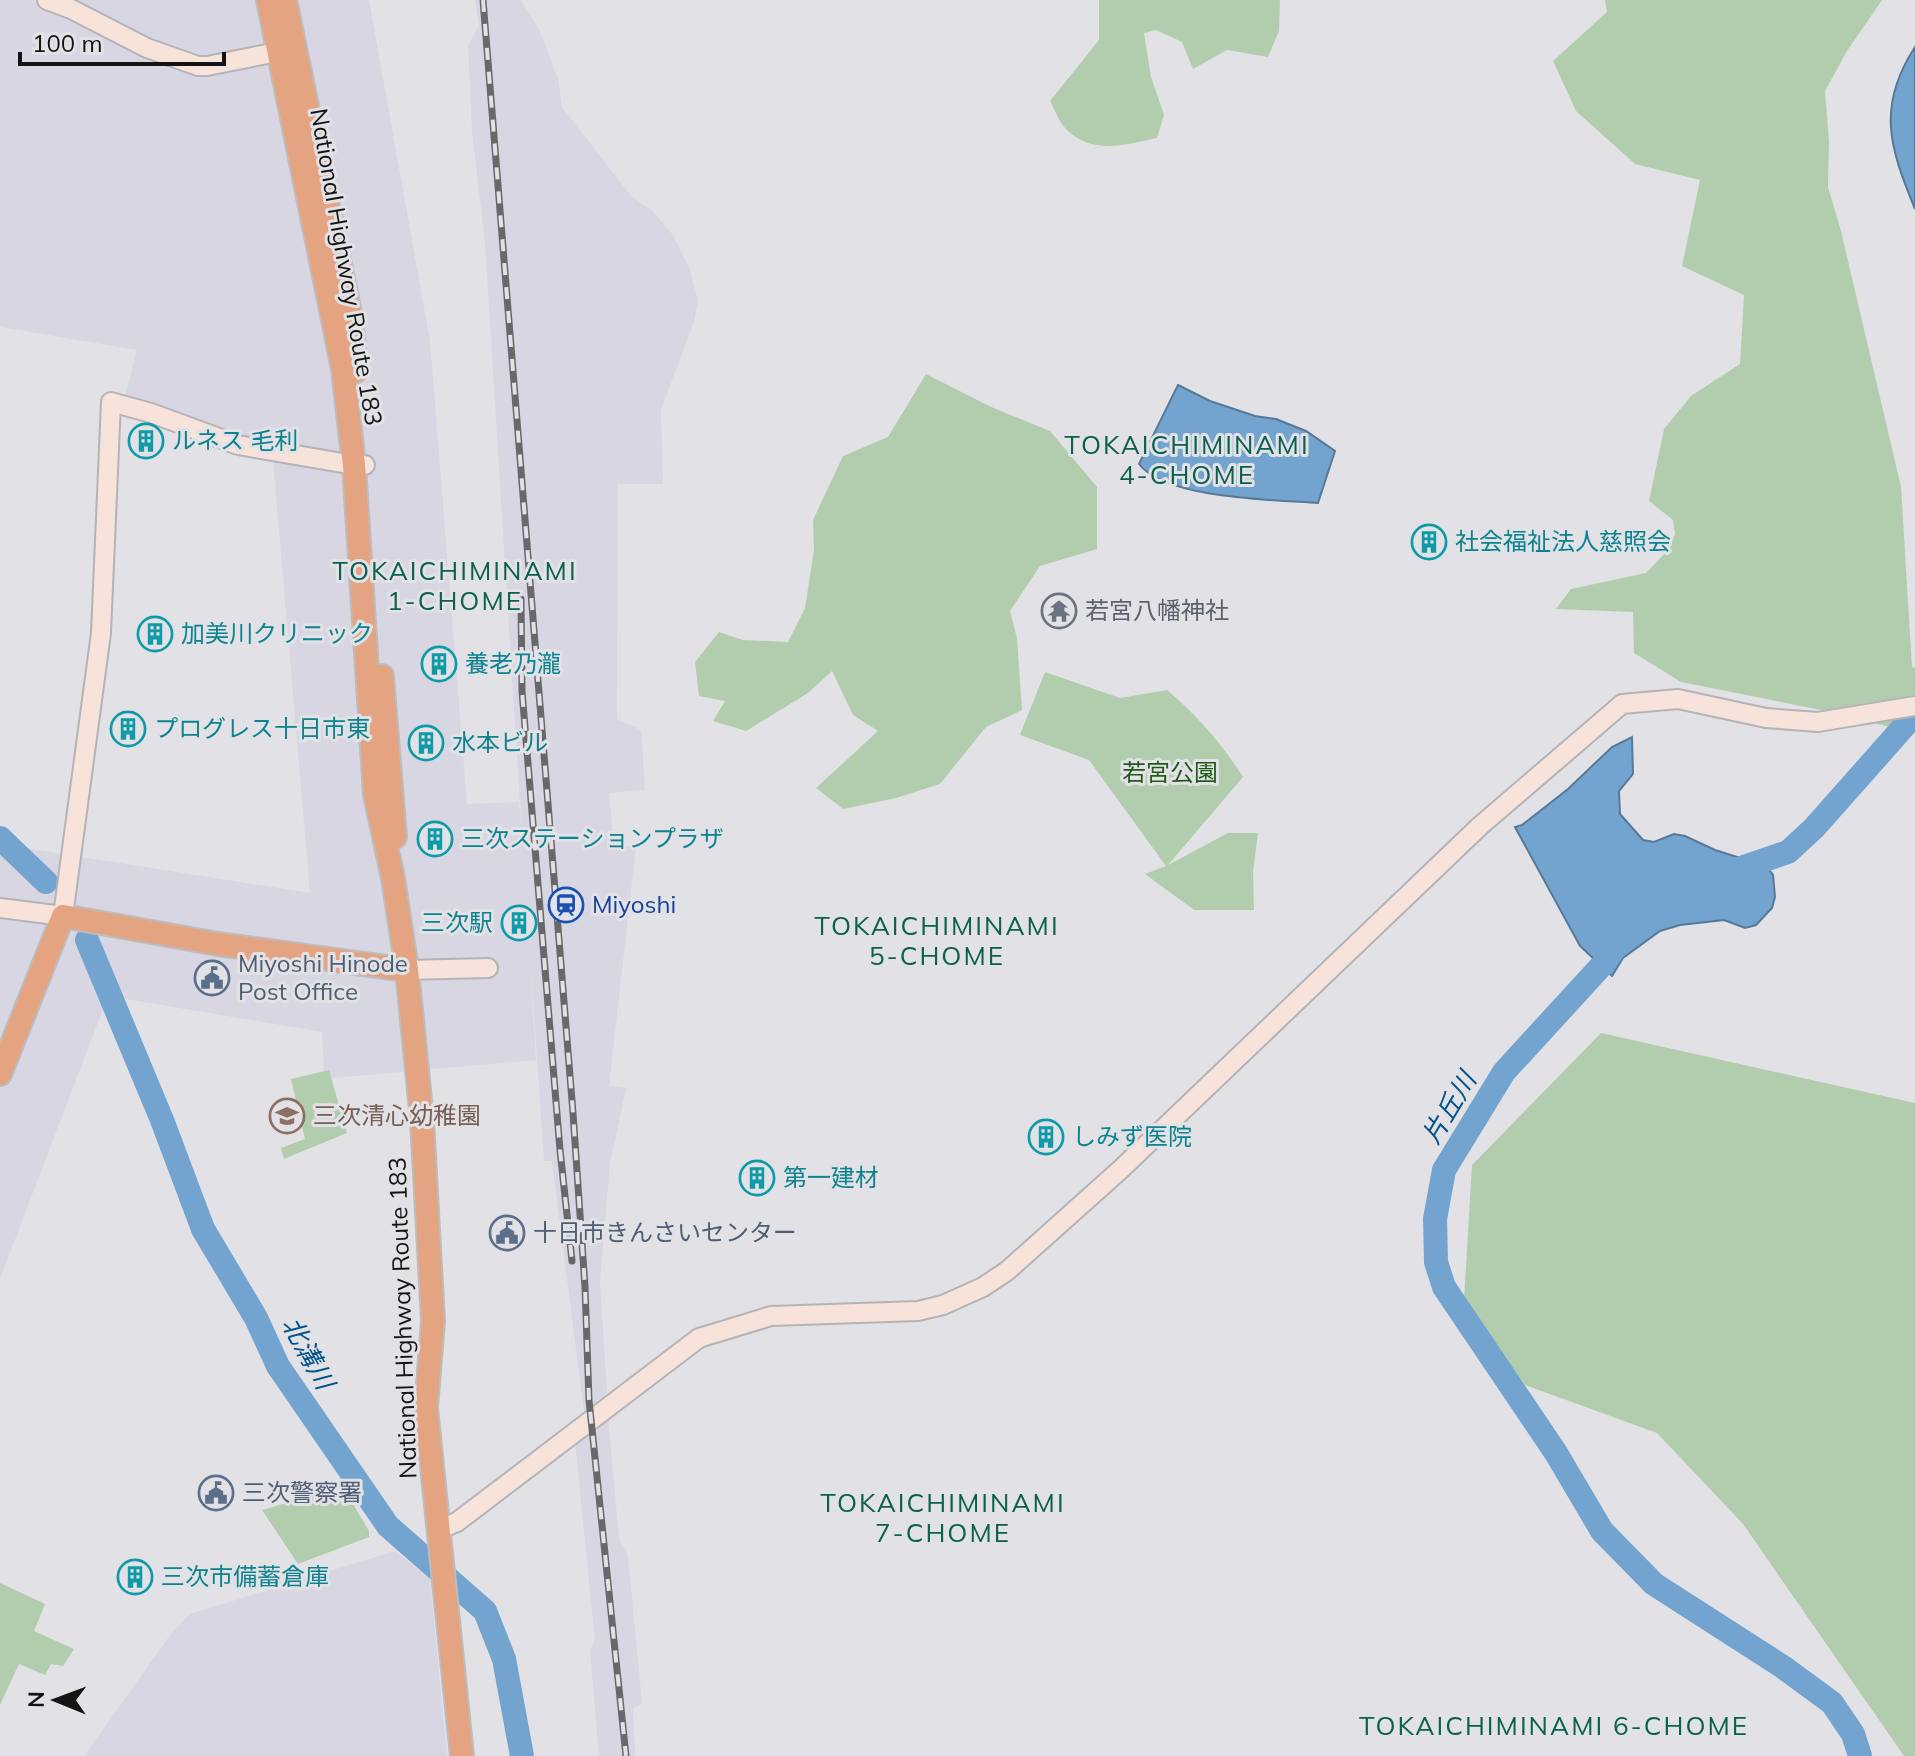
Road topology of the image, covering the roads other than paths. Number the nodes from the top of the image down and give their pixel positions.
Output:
1 (47, 0) edge
2 (268, 0) edge
3 (285, 0) edge
4 (286, 50) junction
5 (360, 465) junction
6 (1915, 706) edge
7 (0, 908) edge
8 (63, 916) junction
9 (488, 968) dead end
10 (407, 970) junction
11 (0, 1074) edge
12 (438, 1530) junction
13 (462, 1756) edge

1 - 4 street
2 - 4 highway, National Highway Route 183
3 - 4 highway, National Highway Route 183
4 - 5 highway, National Highway Route 183
5 - 8 street
5 - 10 highway, National Highway Route 183
6 - 12 street
7 - 8 street
8 - 10 highway
8 - 11 highway
9 - 10 street
10 - 12 highway, National Highway Route 183
12 - 13 highway, National Highway Route 183

